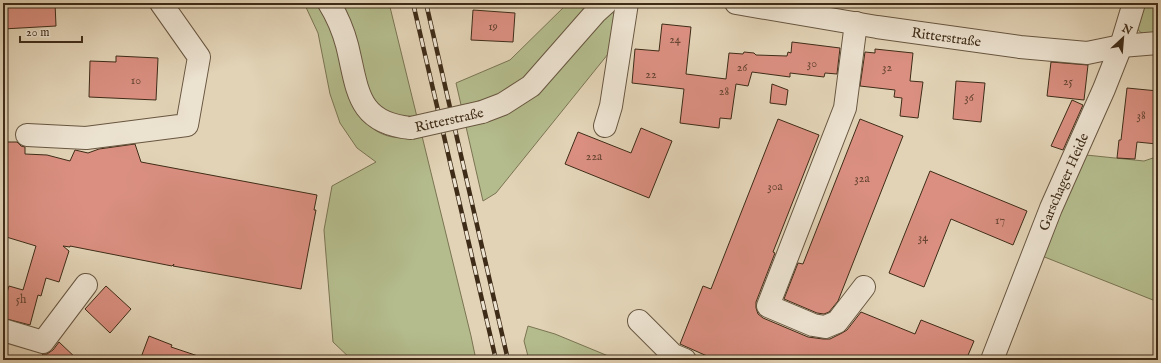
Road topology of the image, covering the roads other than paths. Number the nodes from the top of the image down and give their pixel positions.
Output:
1 (160, 3) edge
2 (329, 3) edge
3 (606, 3) edge
4 (627, 3) edge
5 (736, 3) edge
6 (1134, 3) edge
7 (856, 23) junction
8 (1158, 43) edge
9 (1121, 46) junction
10 (605, 126) dead end
11 (28, 135) dead end
12 (86, 285) dead end
13 (864, 287) dead end
14 (639, 321) dead end
15 (3, 330) edge
16 (685, 360) edge
17 (992, 360) edge

1 - 11 street
2 - 3 street, Ritterstraße, bridge
4 - 10 street
5 - 7 street, Ritterstraße
6 - 9 street, Garschager Heide
7 - 9 street, Ritterstraße
7 - 13 street
8 - 9 street, Ritterstraße
9 - 17 street, Garschager Heide
12 - 15 street
14 - 16 street

